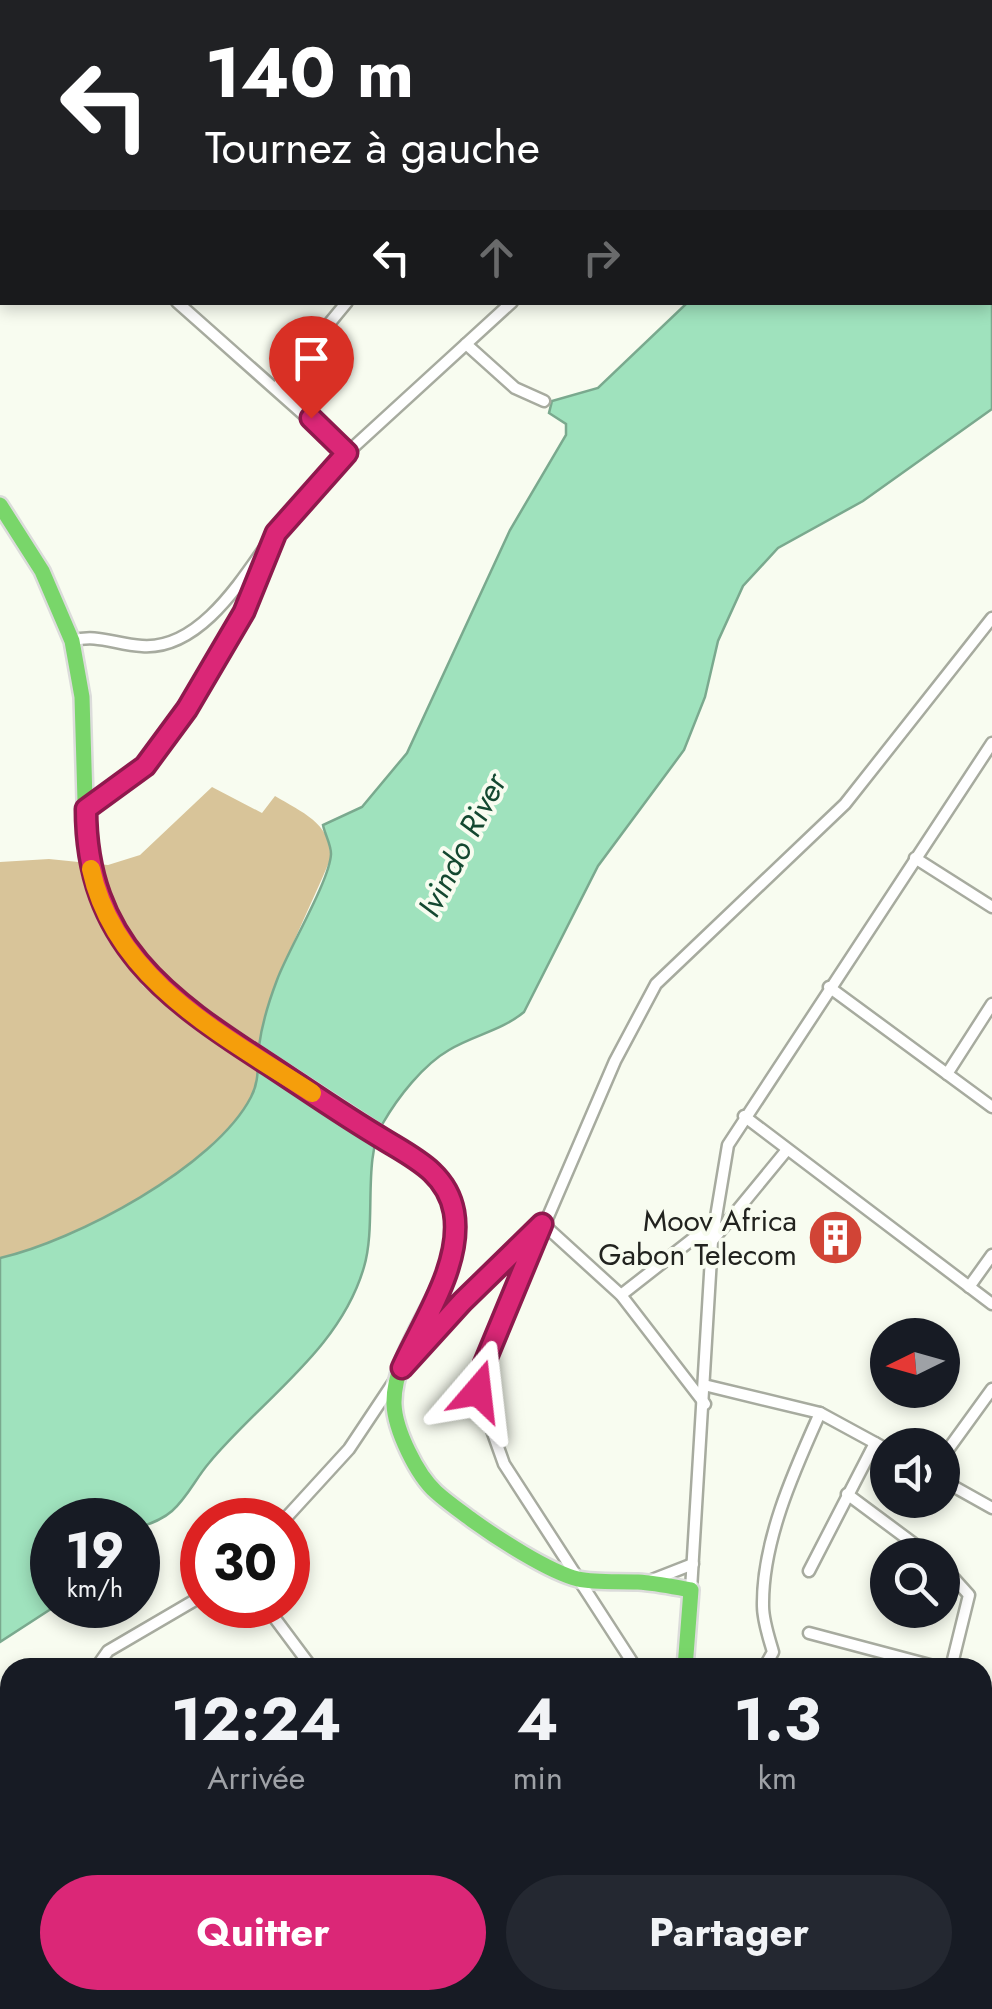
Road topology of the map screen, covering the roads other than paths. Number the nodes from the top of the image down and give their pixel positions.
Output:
1 (180, 305) edge
2 (345, 305) edge
3 (509, 305) edge
4 (466, 344) junction
5 (276, 388) junction
6 (544, 401) dead end
7 (347, 453) junction
8 (0, 505) edge
9 (276, 533) junction
10 (992, 618) edge
11 (72, 641) junction
12 (992, 743) edge
13 (86, 809) junction
14 (916, 858) junction
15 (992, 908) edge
16 (829, 987) junction
17 (992, 1004) edge
18 (947, 1074) junction
19 (992, 1107) edge
20 (744, 1116) junction
21 (786, 1151) junction
22 (542, 1224) junction
23 (712, 1241) junction
24 (992, 1254) edge
25 (970, 1288) junction
26 (621, 1295) junction
27 (992, 1304) edge
28 (402, 1368) junction
29 (704, 1385) junction
30 (992, 1389) edge
31 (705, 1404) junction
32 (820, 1412) junction
33 (960, 1433) edge
34 (870, 1440) edge
35 (870, 1452) edge
36 (960, 1490) edge
37 (847, 1494) junction
38 (304, 1498) edge
39 (992, 1508) edge
40 (906, 1538) edge
41 (693, 1564) junction
42 (809, 1571) dead end
43 (577, 1579) junction
44 (644, 1582) junction
45 (960, 1586) edge
46 (691, 1590) junction
47 (180, 1609) edge
48 (282, 1628) edge
49 (809, 1632) dead end
50 (103, 1658) edge
51 (305, 1658) edge
52 (629, 1658) edge
53 (685, 1658) edge
54 (769, 1658) edge
55 (904, 1658) edge
56 (953, 1658) edge

1 - 5 street
2 - 5 street
3 - 4 street
4 - 6 street
4 - 7 street
5 - 7 street
7 - 9 street
8 - 11 highway
9 - 11 street
9 - 13 street
10 - 22 street
11 - 13 highway
12 - 14 street
13 - 28 highway
14 - 15 street
14 - 16 street
16 - 18 street
16 - 20 street
17 - 18 street
18 - 19 street
20 - 21 street
20 - 23 street
21 - 23 street
21 - 25 street
22 - 26 street
22 - 28 street
22 - 43 street
23 - 26 street
23 - 29 street
24 - 25 street
25 - 27 street
26 - 31 street
28 - 38 street
28 - 43 highway
29 - 31 street
29 - 32 street
30 - 33 street
31 - 41 street
32 - 34 street
32 - 54 street
35 - 37 street
36 - 39 street
37 - 40 street
37 - 42 street
41 - 44 street
41 - 46 street
43 - 44 highway
43 - 52 street
44 - 46 highway
45 - 56 street
46 - 53 highway
47 - 50 street
48 - 51 street
49 - 55 street

